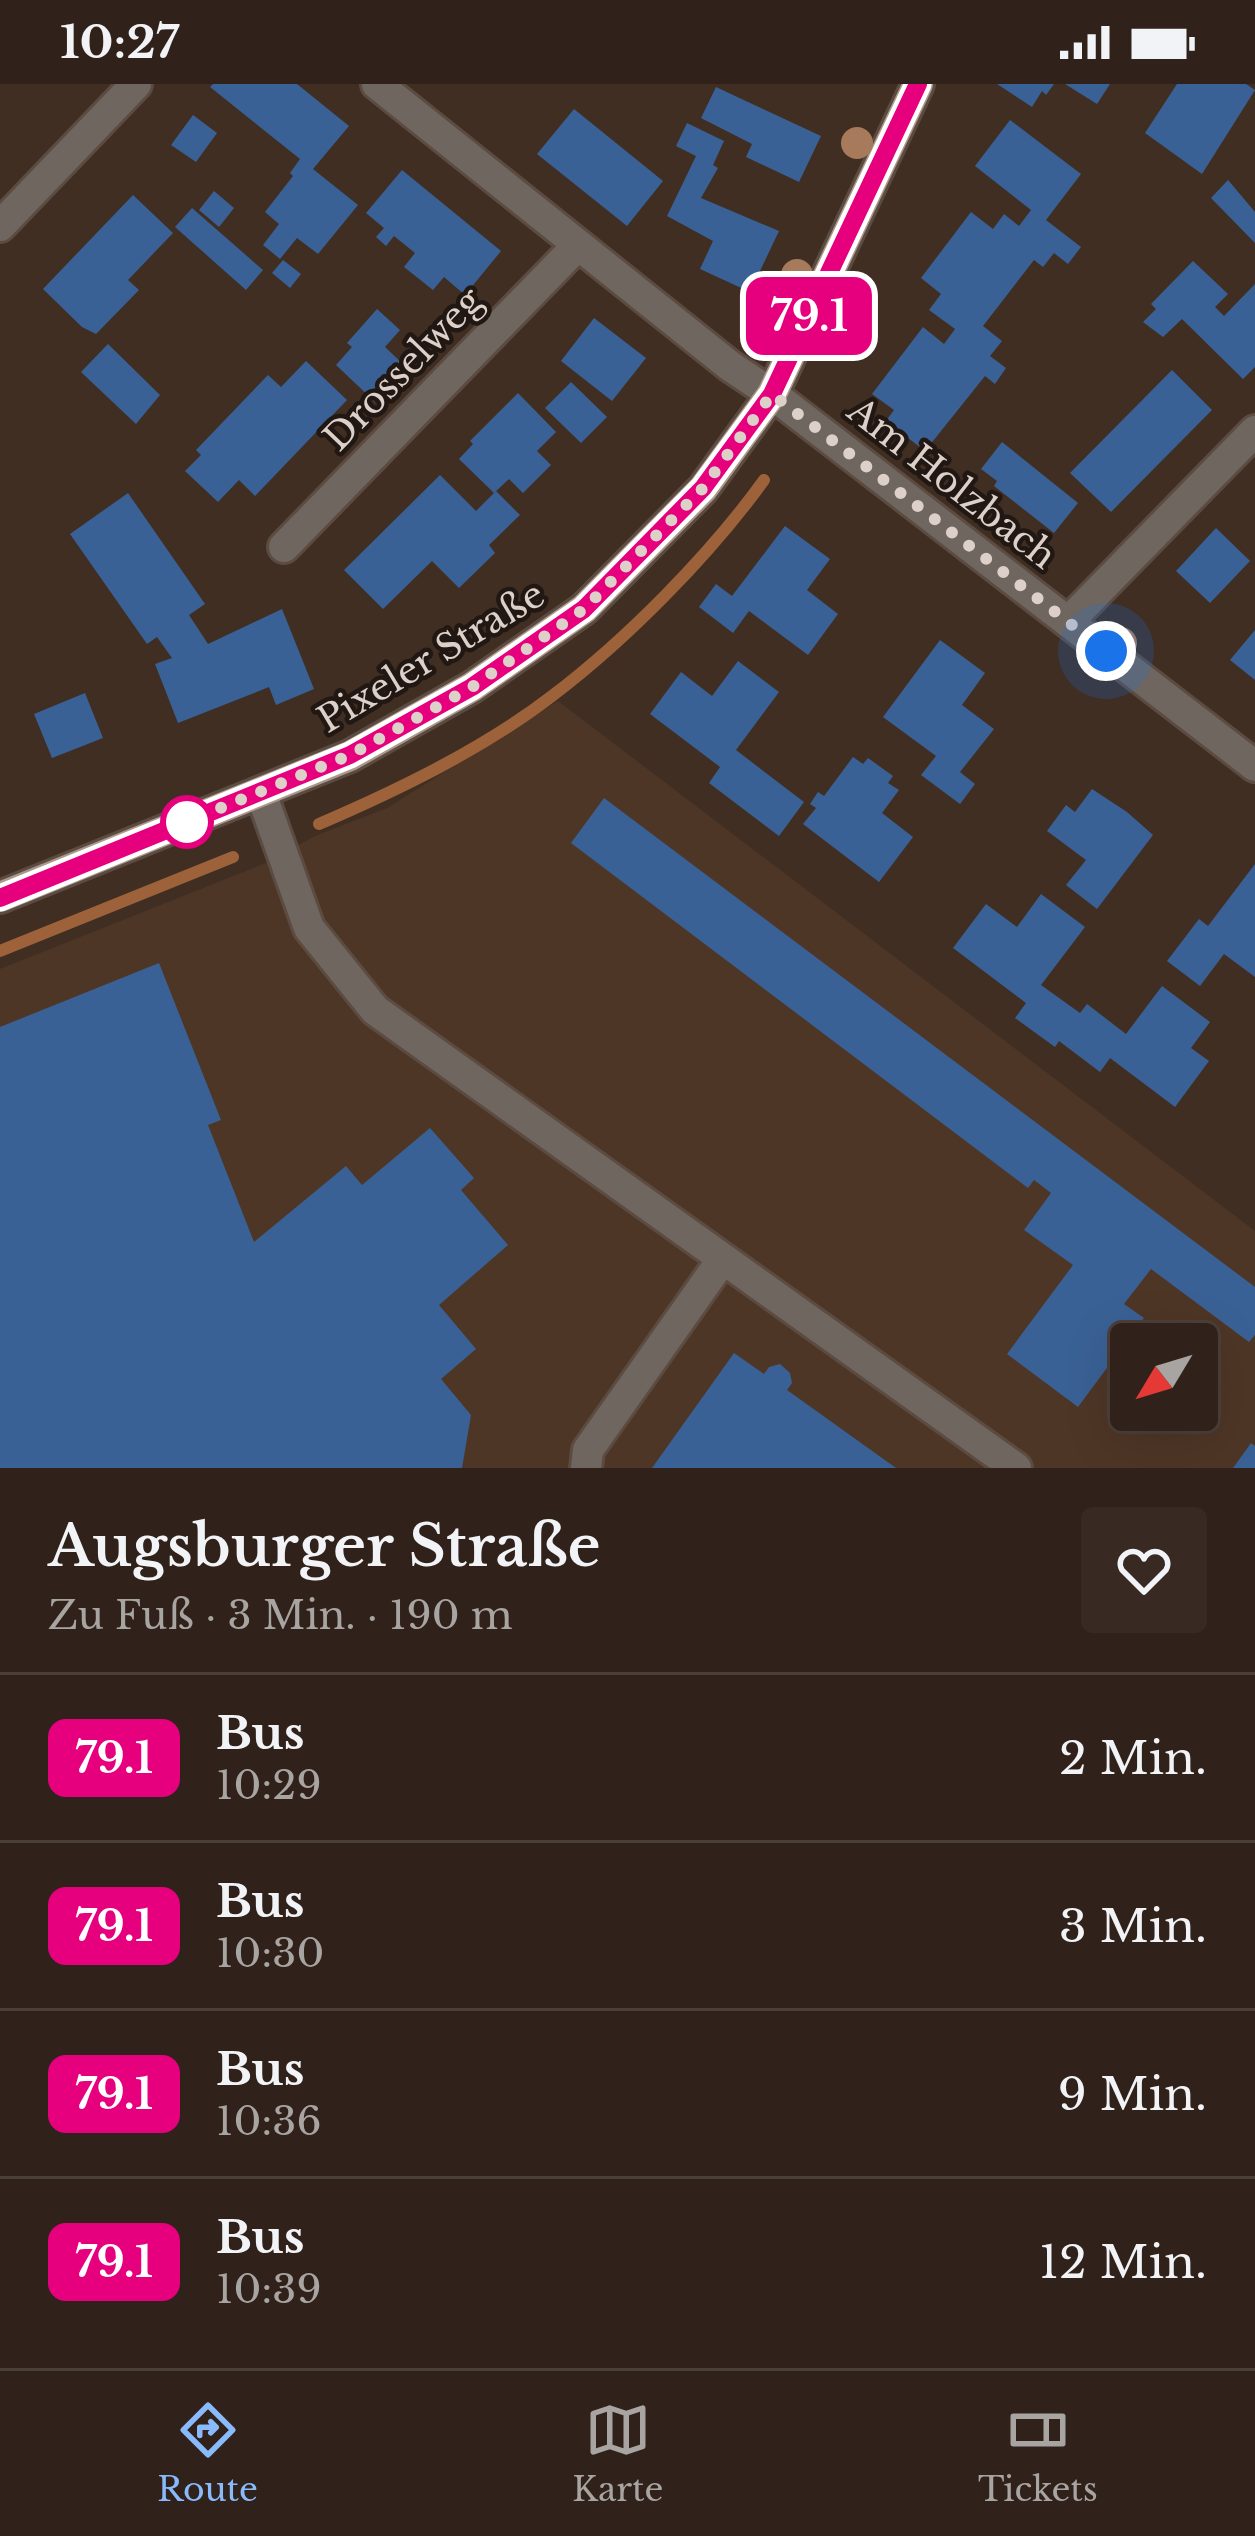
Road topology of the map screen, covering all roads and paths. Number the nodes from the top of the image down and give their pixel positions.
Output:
1 (136, 84) edge
2 (376, 84) edge
3 (918, 84) edge
4 (0, 226) edge
5 (578, 245) junction
6 (772, 394) junction
7 (1255, 431) edge
8 (284, 547) dead end
9 (1068, 622) junction
10 (1255, 766) edge
11 (261, 793) junction
12 (0, 898) edge
13 (722, 1260) junction
14 (586, 1468) edge
15 (1016, 1468) edge

1 - 4 street
2 - 5 street, Am Holzbach
3 - 6 main road, Pixeler Straße
5 - 6 street, Am Holzbach
5 - 8 street, Drosselweg
6 - 9 street, Am Holzbach
6 - 11 main road, Pixeler Straße
7 - 9 street
9 - 10 street, Am Holzbach
11 - 12 main road, Pixeler Straße
11 - 13 street
13 - 14 street
13 - 15 street

